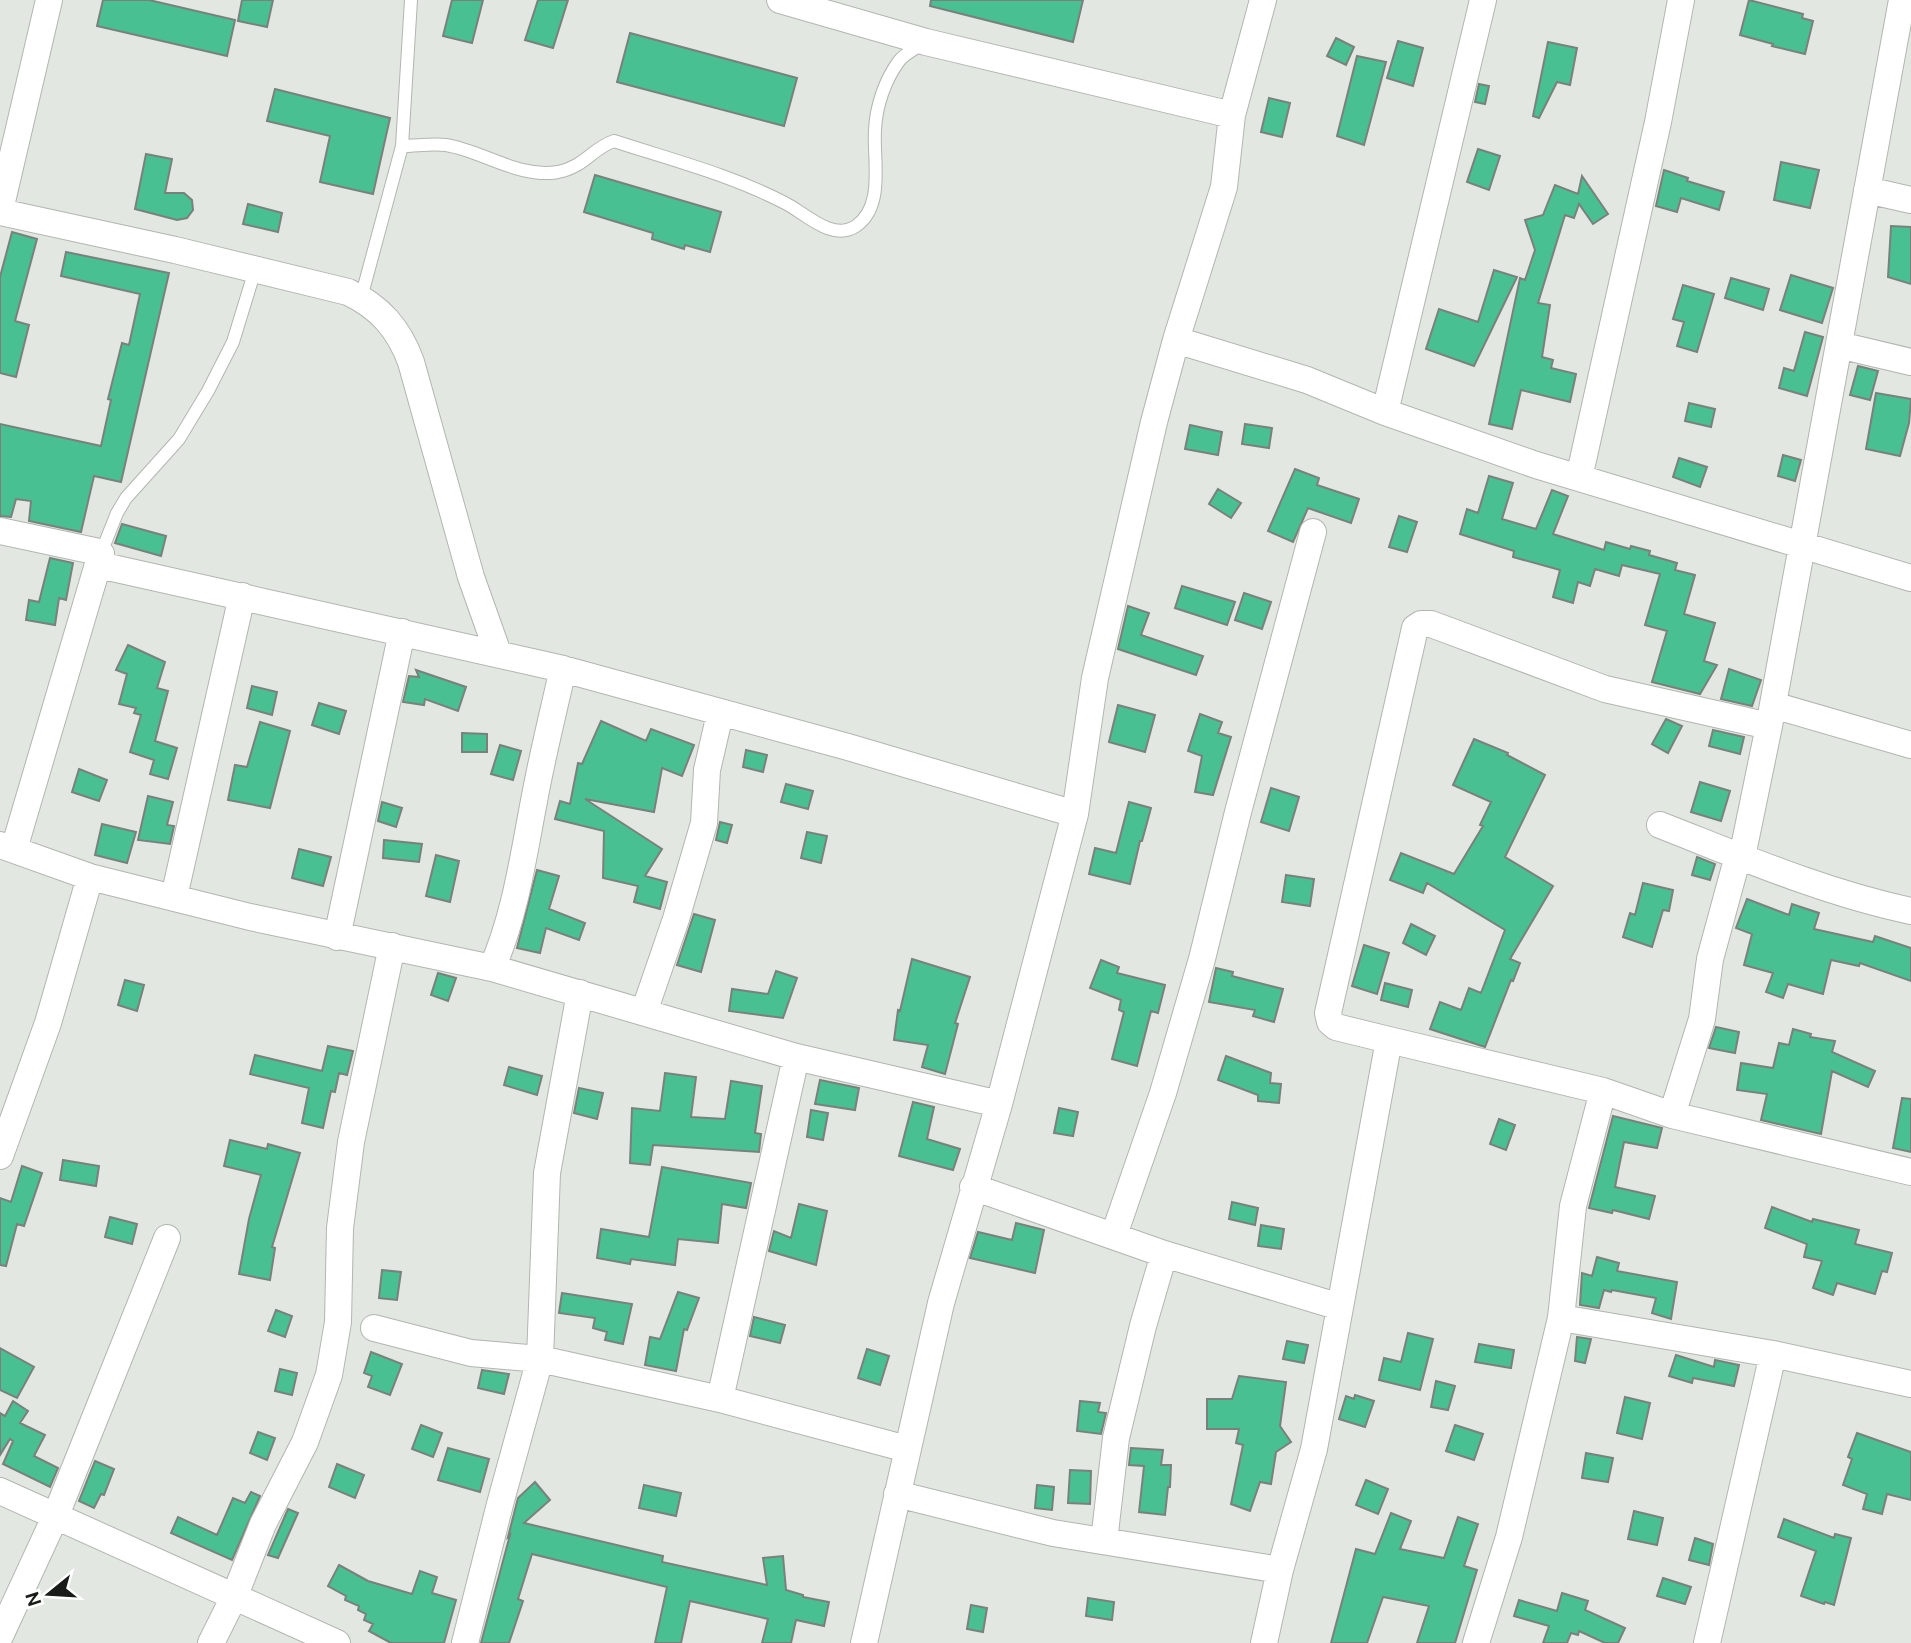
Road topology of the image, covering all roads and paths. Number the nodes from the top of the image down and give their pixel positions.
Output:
1 (49, 0) edge
2 (411, 0) edge
3 (780, 0) edge
4 (1264, 0) edge
5 (1483, 0) edge
6 (1681, 0) edge
7 (1902, 0) edge
8 (1904, 32) edge
9 (926, 42) junction
10 (1232, 115) junction
11 (402, 146) junction
12 (1867, 190) junction
13 (1911, 200) edge
14 (0, 211) edge
15 (255, 270) junction
16 (360, 298) junction
17 (1176, 340) junction
18 (1839, 345) junction
19 (1911, 362) edge
20 (1385, 412) junction
21 (1579, 478) junction
22 (0, 531) edge
23 (1313, 532) dead end
24 (1801, 545) junction
25 (100, 559) junction
26 (1911, 578) edge
27 (242, 596) junction
28 (402, 632) junction
29 (498, 653) junction
30 (562, 669) junction
31 (720, 714) junction
32 (1771, 716) junction
33 (1911, 745) edge
34 (1075, 814) junction
35 (1660, 825) dead end
36 (7, 847) edge
37 (1740, 856) junction
38 (90, 877) junction
39 (174, 897) junction
40 (1911, 911) edge
41 (337, 937) junction
42 (391, 946) junction
43 (492, 968) junction
44 (580, 993) junction
45 (644, 1013) junction
46 (1389, 1040) junction
47 (796, 1057) junction
48 (1603, 1091) junction
49 (999, 1104) junction
50 (1672, 1115) junction
51 (0, 1156) edge
52 (1911, 1172) edge
53 (974, 1187) junction
54 (1114, 1234) junction
55 (167, 1238) dead end
56 (1164, 1254) junction
57 (1340, 1307) junction
58 (1560, 1318) junction
59 (374, 1328) dead end
60 (1773, 1354) junction
61 (540, 1359) junction
62 (1911, 1384) edge
63 (720, 1399) junction
64 (907, 1449) junction
65 (0, 1491) edge
66 (897, 1493) junction
67 (56, 1515) junction
68 (1104, 1541) junction
69 (1280, 1570) junction
70 (235, 1595) junction
71 (0, 1636) edge
72 (211, 1643) edge
73 (337, 1643) edge
74 (465, 1643) edge
75 (864, 1643) edge
76 (1264, 1643) edge
77 (1476, 1643) edge
78 (1707, 1643) edge

1 - 14 street
2 - 11 lane
3 - 9 street
4 - 10 street
5 - 20 street
6 - 21 street
7 - 8 street
8 - 12 street
9 - 10 street
9 - 11 lane
10 - 17 street
11 - 16 lane
12 - 13 street
12 - 18 street
14 - 15 street
15 - 16 street
15 - 25 lane
16 - 29 street
17 - 20 street
17 - 34 street
18 - 19 street
18 - 24 street
20 - 21 street
21 - 24 street
22 - 25 street
23 - 54 street
24 - 26 street
24 - 32 street
25 - 27 street
25 - 36 street
27 - 28 street
27 - 39 street
28 - 29 street
28 - 41 street
29 - 30 street
30 - 31 street
30 - 43 street
31 - 34 street
31 - 45 street
32 - 33 street
32 - 37 street
32 - 46 street
34 - 49 street
35 - 37 street
36 - 38 street
37 - 40 street
37 - 50 street
38 - 39 street
38 - 51 street
39 - 41 street
41 - 42 street
42 - 43 street
42 - 70 street
43 - 44 street
44 - 45 street
44 - 61 street
45 - 47 street
46 - 48 street
46 - 57 street
47 - 49 street
47 - 63 street
48 - 50 street
48 - 58 street
49 - 53 street
50 - 52 street
53 - 54 street
53 - 64 street
54 - 56 street
55 - 67 street
56 - 57 street
56 - 68 street
57 - 69 street
58 - 60 street
58 - 77 street
59 - 61 street
60 - 62 street
60 - 78 street
61 - 63 street
61 - 74 street
63 - 64 street
64 - 66 street
65 - 67 street
66 - 68 street
66 - 75 street
67 - 70 street
67 - 71 street
68 - 69 street
69 - 76 street
70 - 72 street
70 - 73 street

